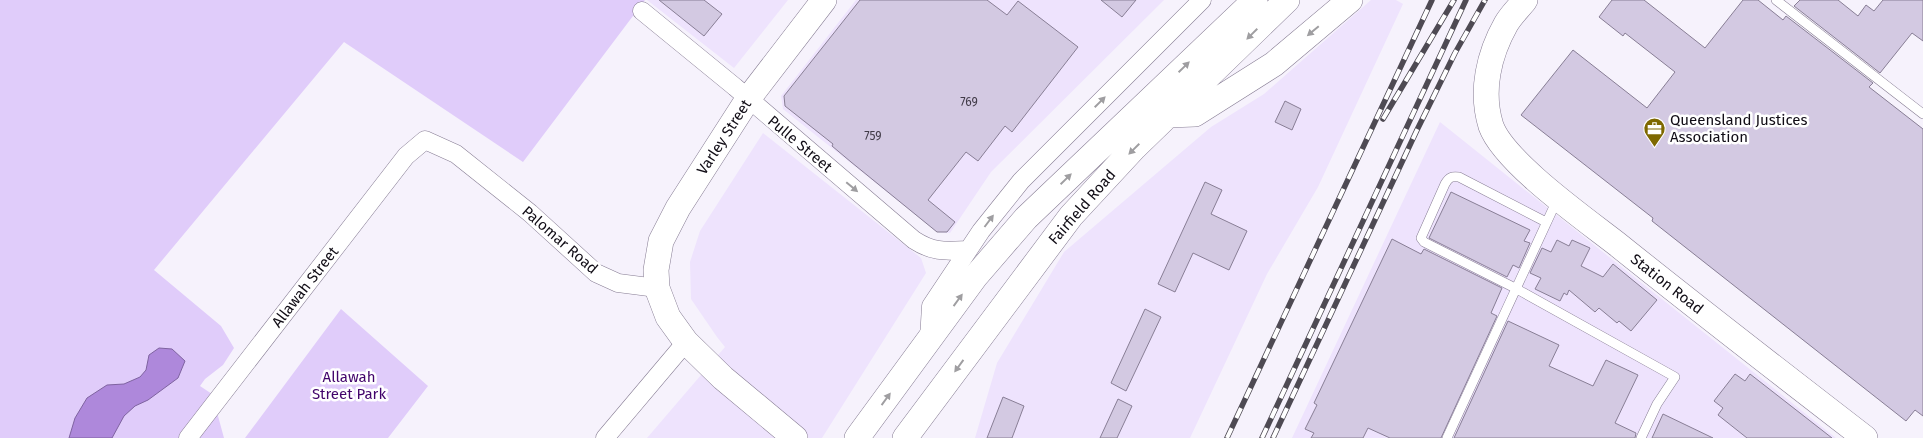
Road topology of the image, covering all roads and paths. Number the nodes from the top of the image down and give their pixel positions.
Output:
1 (824, 0) edge
2 (1202, 0) edge
3 (1255, 0) edge
4 (1287, 0) edge
5 (1350, 0) edge
6 (1525, 0) edge
7 (1776, 0) edge
8 (642, 11) dead end
9 (748, 99) junction
10 (1923, 114) edge
11 (1168, 115) junction
12 (425, 140) joint
13 (1558, 197) junction
14 (1546, 222) junction
15 (968, 250) junction
16 (657, 288) junction
17 (1515, 288) junction
18 (930, 339) junction
19 (686, 342) junction
20 (906, 437) edge
21 (188, 438) edge
22 (605, 438) edge
23 (795, 438) edge
24 (857, 438) edge
25 (1447, 438) edge
26 (1641, 438) edge
27 (1865, 438) edge

1 - 9 main road, Varley Street
15 -> 2 street
18 -> 3 main road, Fairfield Road
4 -> 11 main road, Fairfield Road
5 -> 11 main road
6 - 13 main road, Station Road
7 - 10 lane
8 - 9 street, Pulle Street
9 -> 15 street, Pulle Street
9 - 16 main road, Varley Street
11 -> 20 main road, Fairfield Road
12 - 16 street, Palomar Road
12 - 21 street, Allawah Street
13 - 14 lane
13 - 27 main road, Station Road
14 - 17 lane
14 - 17 lane
15 - 18 street
16 - 19 main road
17 - 25 lane
17 - 26 lane
24 -> 18 main road, Fairfield Road
19 - 22 street
19 - 23 main road

